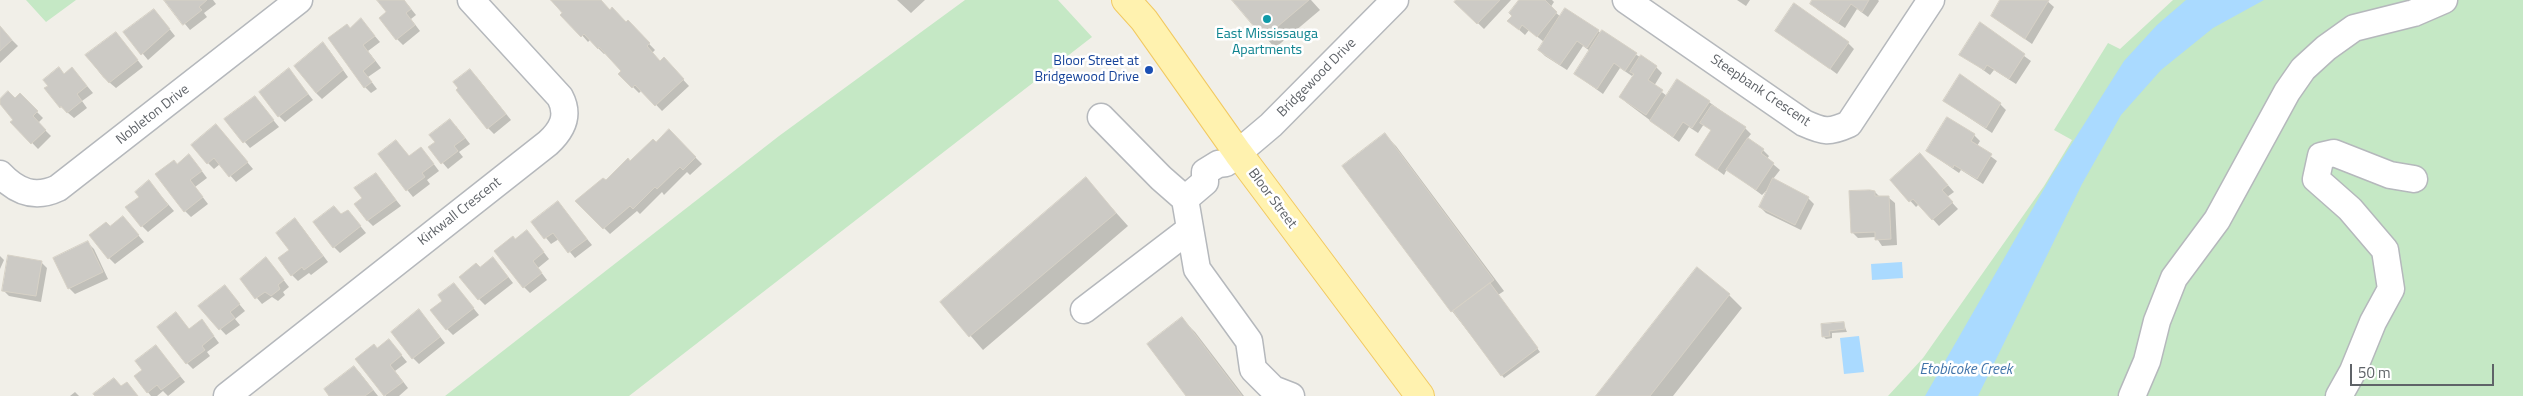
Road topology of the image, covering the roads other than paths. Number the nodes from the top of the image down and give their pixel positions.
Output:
1 (299, 0) edge
2 (471, 0) edge
3 (1126, 0) edge
4 (1395, 0) edge
5 (1626, 0) edge
6 (1930, 0) edge
7 (2444, 0) edge
8 (1101, 117) dead end
9 (1232, 158) junction
10 (0, 174) edge
11 (2414, 179) dead end
12 (1185, 199) junction
13 (1190, 229) junction
14 (1084, 310) dead end
15 (227, 396) edge
16 (1291, 396) edge
17 (1420, 396) edge
18 (2132, 396) edge
19 (2339, 396) edge

1 - 10 street, Nobleton Drive
2 - 15 street, Kirkwall Crescent
3 - 9 main road, Bloor Street
4 - 9 street, Bridgewood Drive
5 - 6 street, Steepbank Crescent
7 - 18 street
8 - 12 street
9 - 12 street, Bridgewood Drive
9 - 17 main road, Bloor Street
11 - 19 street
12 - 13 street
13 - 14 street
13 - 16 street

